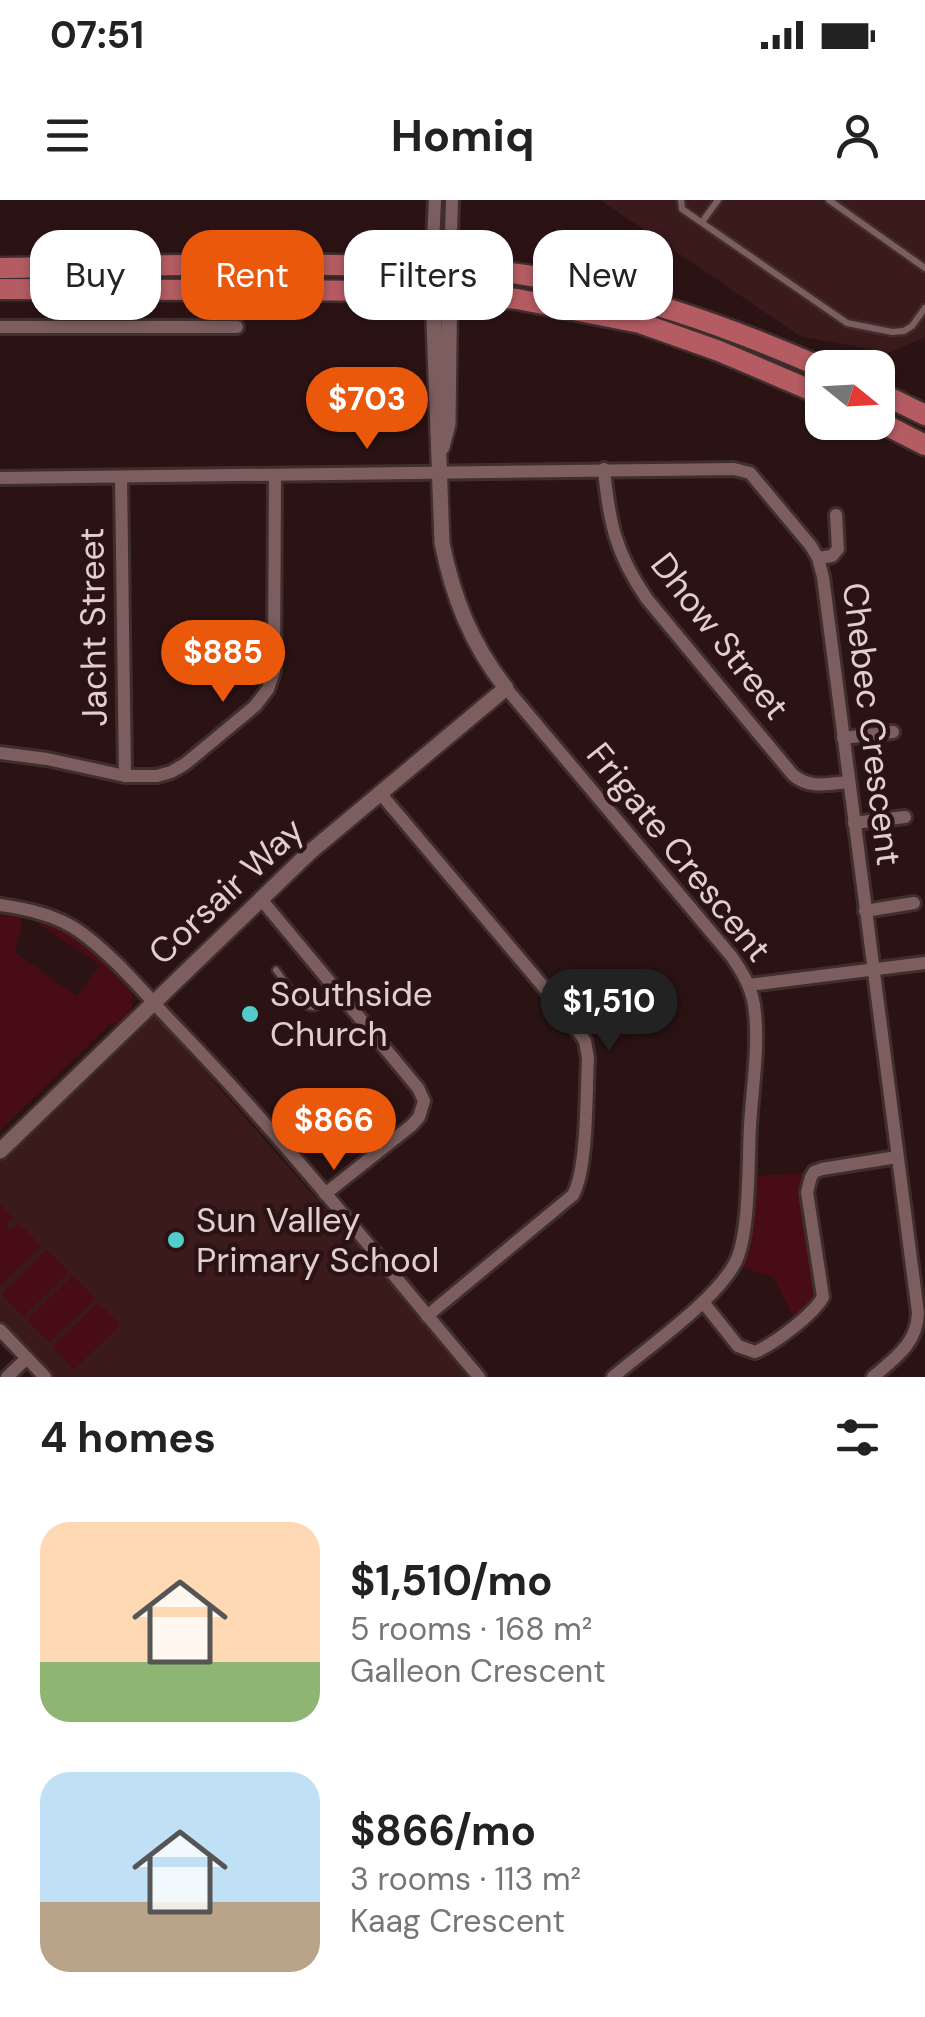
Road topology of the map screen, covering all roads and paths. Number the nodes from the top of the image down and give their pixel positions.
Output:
1 (434, 200) edge
2 (452, 200) edge
3 (681, 200) edge
4 (718, 200) edge
5 (829, 200) edge
6 (702, 222) junction
7 (437, 230) edge
8 (447, 230) edge
9 (344, 265) edge
10 (0, 268) edge
11 (925, 268) edge
12 (513, 274) edge
13 (0, 288) edge
14 (344, 290) edge
15 (513, 299) edge
16 (925, 308) edge
17 (443, 320) edge
18 (0, 327) edge
19 (237, 328) dead end
20 (805, 360) edge
21 (805, 388) edge
22 (895, 399) edge
23 (922, 411) edge
24 (895, 430) edge
25 (902, 433) junction
26 (925, 446) edge
27 (439, 467) junction
28 (604, 469) junction
29 (274, 476) junction
30 (121, 477) junction
31 (0, 478) edge
32 (836, 515) dead end
33 (818, 558) junction
34 (506, 688) junction
35 (893, 732) dead end
36 (843, 738) junction
37 (0, 753) edge
38 (124, 776) junction
39 (848, 782) junction
40 (380, 794) junction
41 (905, 817) dead end
42 (854, 823) junction
43 (260, 898) junction
44 (914, 903) dead end
45 (0, 905) edge
46 (865, 911) junction
47 (925, 963) edge
48 (872, 969) junction
49 (276, 970) dead end
50 (749, 985) junction
51 (338, 993) junction
52 (152, 1002) junction
53 (0, 1151) edge
54 (896, 1156) junction
55 (325, 1194) junction
56 (703, 1302) junction
57 (427, 1316) junction
58 (0, 1330) edge
59 (27, 1358) junction
60 (8, 1377) edge
61 (46, 1377) edge
62 (478, 1377) edge
63 (612, 1377) edge
64 (873, 1377) edge

1 - 7 street
2 - 8 street
3 - 6 lane
4 - 6 lane
5 - 11 lane
6 - 16 lane
9 - 10 main road
12 - 20 main road
13 - 14 main road
15 - 21 main road
17 - 27 street
18 - 19 street
22 - 23 main road
23 - 25 main road
24 - 25 main road
25 - 26 main road
27 - 28 street, Chebec Crescent
27 - 29 street, Chebec Crescent
27 - 34 street
28 - 33 street, Chebec Crescent
28 - 39 street, Dhow Street
29 - 30 street, Chebec Crescent
29 - 38 street
30 - 31 street, Chebec Crescent
30 - 38 street, Jacht Street
32 - 33 street
33 - 36 street, Chebec Crescent
34 - 40 street, Corsair Way
34 - 50 street, Frigate Crescent
35 - 36 street
36 - 39 street, Chebec Crescent
37 - 38 street
39 - 42 street, Chebec Crescent
40 - 43 street, Corsair Way
40 - 57 street
41 - 42 street
42 - 46 street, Chebec Crescent
43 - 51 street
43 - 52 street, Corsair Way
44 - 46 street
45 - 52 street
46 - 48 street, Chebec Crescent
47 - 48 street
48 - 50 street
48 - 54 street, Chebec Crescent
49 - 51 lane
50 - 56 street, Frigate Crescent
51 - 55 street
52 - 53 street, Corsair Way
52 - 55 street
54 - 56 street
54 - 64 street, Chebec Crescent
55 - 57 street
56 - 63 street, Frigate Crescent
57 - 62 street
58 - 59 street
59 - 60 street
59 - 61 street

